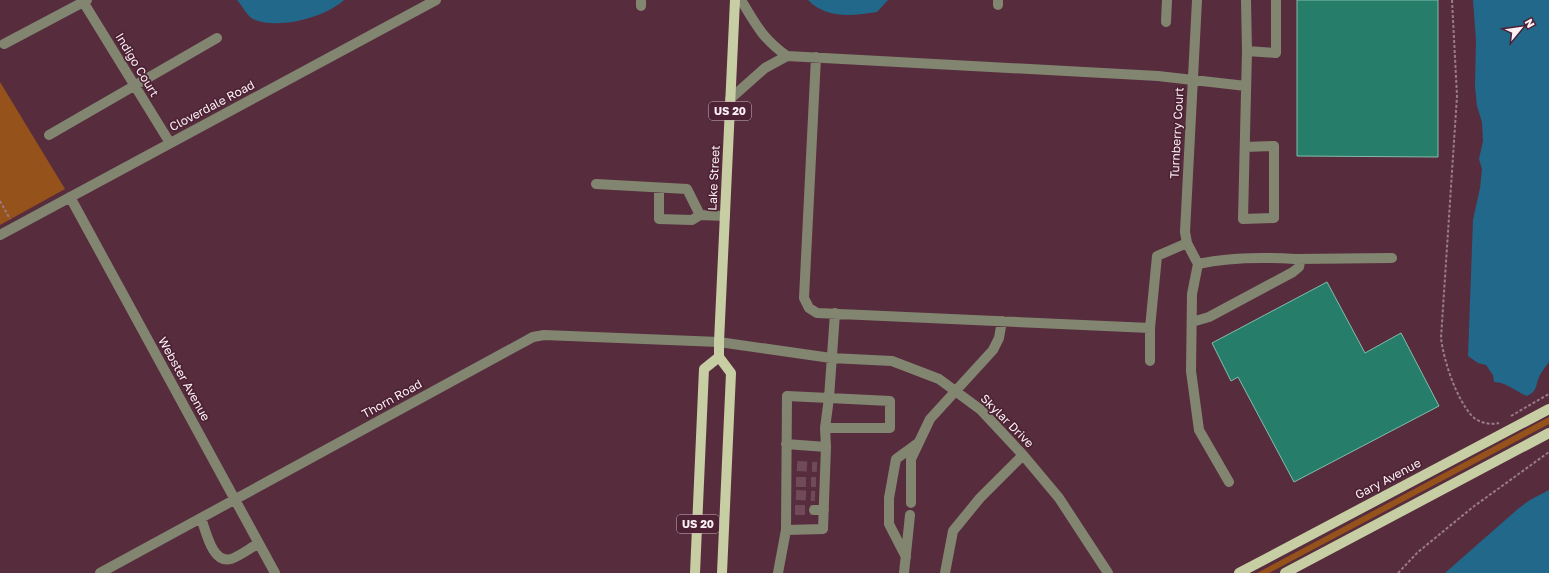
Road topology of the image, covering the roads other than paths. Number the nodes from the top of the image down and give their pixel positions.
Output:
1 (436, 0) edge
2 (735, 0) edge
3 (741, 0) edge
4 (1167, 0) edge
5 (1197, 0) edge
6 (1246, 0) edge
7 (1276, 0) edge
8 (84, 1) edge
9 (424, 3) edge
10 (1166, 22) dead end
11 (217, 38) dead end
12 (4, 44) dead end
13 (1247, 51) junction
14 (787, 56) junction
15 (816, 57) junction
16 (1193, 80) junction
17 (134, 85) junction
18 (1246, 86) junction
19 (730, 99) junction
20 (49, 135) dead end
21 (170, 143) junction
22 (1245, 147) junction
23 (596, 184) dead end
24 (659, 188) junction
25 (70, 197) junction
26 (700, 215) junction
27 (725, 216) junction
28 (0, 235) edge
29 (1187, 242) junction
30 (1392, 258) dead end
31 (1295, 259) junction
32 (1198, 264) junction
33 (835, 313) junction
34 (1002, 321) junction
35 (1192, 322) junction
36 (1150, 328) junction
37 (719, 342) junction
38 (719, 357) junction
39 (831, 358) junction
40 (1150, 361) dead end
41 (955, 391) junction
42 (829, 398) junction
43 (1549, 408) edge
44 (825, 428) junction
45 (1549, 433) edge
46 (919, 442) junction
47 (786, 444) junction
48 (826, 447) junction
49 (1023, 455) junction
50 (786, 466) junction
51 (797, 466) tunnel mouth
52 (1229, 482) dead end
53 (235, 500) junction
54 (911, 503) dead end
55 (910, 515) dead end
56 (201, 518) junction
57 (786, 530) junction
58 (258, 544) junction
59 (906, 557) junction
60 (100, 573) edge
61 (275, 573) edge
62 (695, 573) edge
63 (722, 573) edge
64 (778, 573) edge
65 (904, 573) edge
66 (945, 573) edge
67 (1108, 573) edge
68 (1239, 573) edge
69 (1285, 573) edge

1 - 9 street, Cloverdale Road
2 - 19 main road, Lake Street / US 20
3 - 14 street
4 - 10 street
5 - 16 street, Turnberry Court
6 - 13 street
7 - 13 street
8 - 12 street
8 - 17 street, Indigo Court
9 - 21 street, Cloverdale Road
11 - 17 street
13 - 18 street
14 - 15 street
14 - 19 street
15 - 16 street
15 - 33 street
16 - 18 street
16 - 29 street, Turnberry Court
17 - 20 street
17 - 21 street, Indigo Court
18 - 22 street
19 - 27 main road, Lake Street / US 20
21 - 25 street, Cloverdale Road
22 - 22 street
23 - 24 street
24 - 26 street
24 - 26 street
25 - 28 street, Cloverdale Road
25 - 53 street, Webster Avenue
26 - 27 street
27 - 37 main road, Lake Street / US 20
29 - 32 street, Turnberry Court
29 - 36 street
30 - 31 street
31 - 32 street
31 - 35 street
32 - 35 street
33 - 34 street
33 - 39 street
34 - 36 street
34 - 41 street
35 - 52 street
36 - 40 street
37 - 38 main road, Lake Street / US 20
37 - 39 street, Skylar Drive
37 - 53 street, Thorn Road
38 - 62 main road, US 20
38 - 63 main road, US 20
39 - 41 street, Skylar Drive
39 - 42 street
41 - 46 street
41 - 49 street, Skylar Drive
42 - 44 street
42 - 44 street
42 - 47 street
43 - 68 main road, Gary Avenue
44 - 48 street
45 - 69 main road
46 - 54 street
46 - 59 street
47 - 48 street
47 - 50 street
48 - 57 street
49 - 66 street
49 - 67 street, Skylar Drive
50 - 51 street
50 - 57 street
53 - 56 street, Thorn Road
53 - 58 street, Webster Avenue
55 - 59 street
56 - 58 street
56 - 60 street, Thorn Road
57 - 64 street
58 - 61 street, Webster Avenue
59 - 65 street

